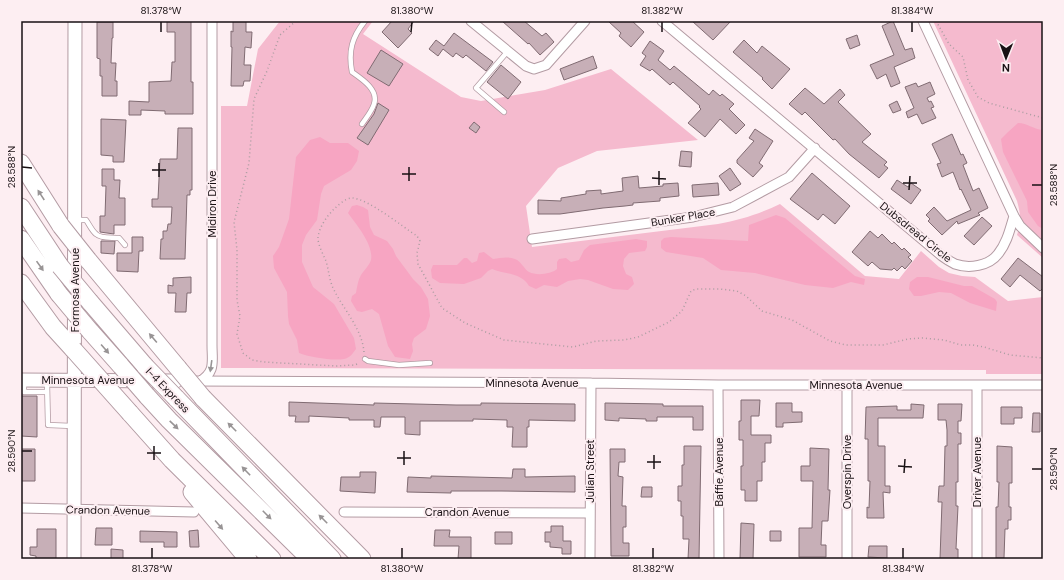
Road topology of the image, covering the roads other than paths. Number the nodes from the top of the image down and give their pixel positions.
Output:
1 (75, 21) edge
2 (212, 21) edge
3 (365, 21) edge
4 (471, 21) edge
5 (585, 21) edge
6 (662, 21) edge
7 (922, 21) edge
8 (508, 51) junction
9 (504, 112) dead end
10 (362, 124) dead end
11 (815, 148) junction
12 (21, 163) edge
13 (21, 207) edge
14 (1014, 216) junction
15 (68, 223) junction
16 (21, 239) edge
17 (532, 239) dead end
18 (125, 245) dead end
19 (1043, 248) edge
20 (21, 282) edge
21 (365, 359) road end
22 (430, 363) dead end
23 (177, 374) junction
24 (23, 380) edge
25 (74, 381) junction
26 (591, 383) junction
27 (718, 385) junction
28 (847, 385) junction
29 (977, 385) junction
30 (1043, 385) edge
31 (47, 386) junction
32 (201, 390) junction
33 (75, 426) junction
34 (172, 460) junction
35 (21, 508) edge
36 (75, 509) junction
37 (194, 512) dead end
38 (344, 512) dead end
39 (590, 513) junction
40 (74, 559) edge
41 (248, 559) edge
42 (272, 559) edge
43 (310, 559) edge
44 (332, 559) edge
45 (362, 559) edge
46 (590, 559) edge
47 (719, 559) edge
48 (847, 559) edge
49 (977, 559) edge

1 - 15 street, Formosa Avenue
2 -> 32 street, Midiron Drive
3 - 10 lane
4 - 8 street
5 - 8 street
6 - 11 street, Dubsdread Circle
7 - 14 street
8 - 9 lane
11 - 14 street, Dubsdread Circle
11 - 17 street, Bunker Place
15 -> 12 highway
44 -> 13 highway, I-4 Express, bridge
14 - 19 street
15 - 18 lane
23 -> 15 highway, bridge
15 - 25 street, Formosa Avenue
16 -> 43 highway, I-4 Express, bridge
20 - 34 highway, bridge
21 - 22 lane
23 - 25 street, Minnesota Avenue
23 - 32 highway, bridge
24 - 31 street, Minnesota Avenue
25 - 31 street, Minnesota Avenue
25 - 33 street, Formosa Avenue
26 - 27 street, Minnesota Avenue
26 - 32 street, Minnesota Avenue
26 - 39 street, Julian Street
27 - 28 street, Minnesota Avenue
27 - 47 street, Baffie Avenue
28 - 29 street, Minnesota Avenue
28 - 48 street, Overspin Drive
29 - 30 street, Minnesota Avenue
29 - 49 street, Driver Avenue
31 - 33 lane
45 -> 32 highway
33 - 36 street, Formosa Avenue
34 -> 41 highway
34 - 42 highway
35 - 36 street, Crandon Avenue
36 - 37 street, Crandon Avenue
36 - 40 street, Formosa Avenue
38 - 39 street, Crandon Avenue
39 - 46 street, Julian Street

